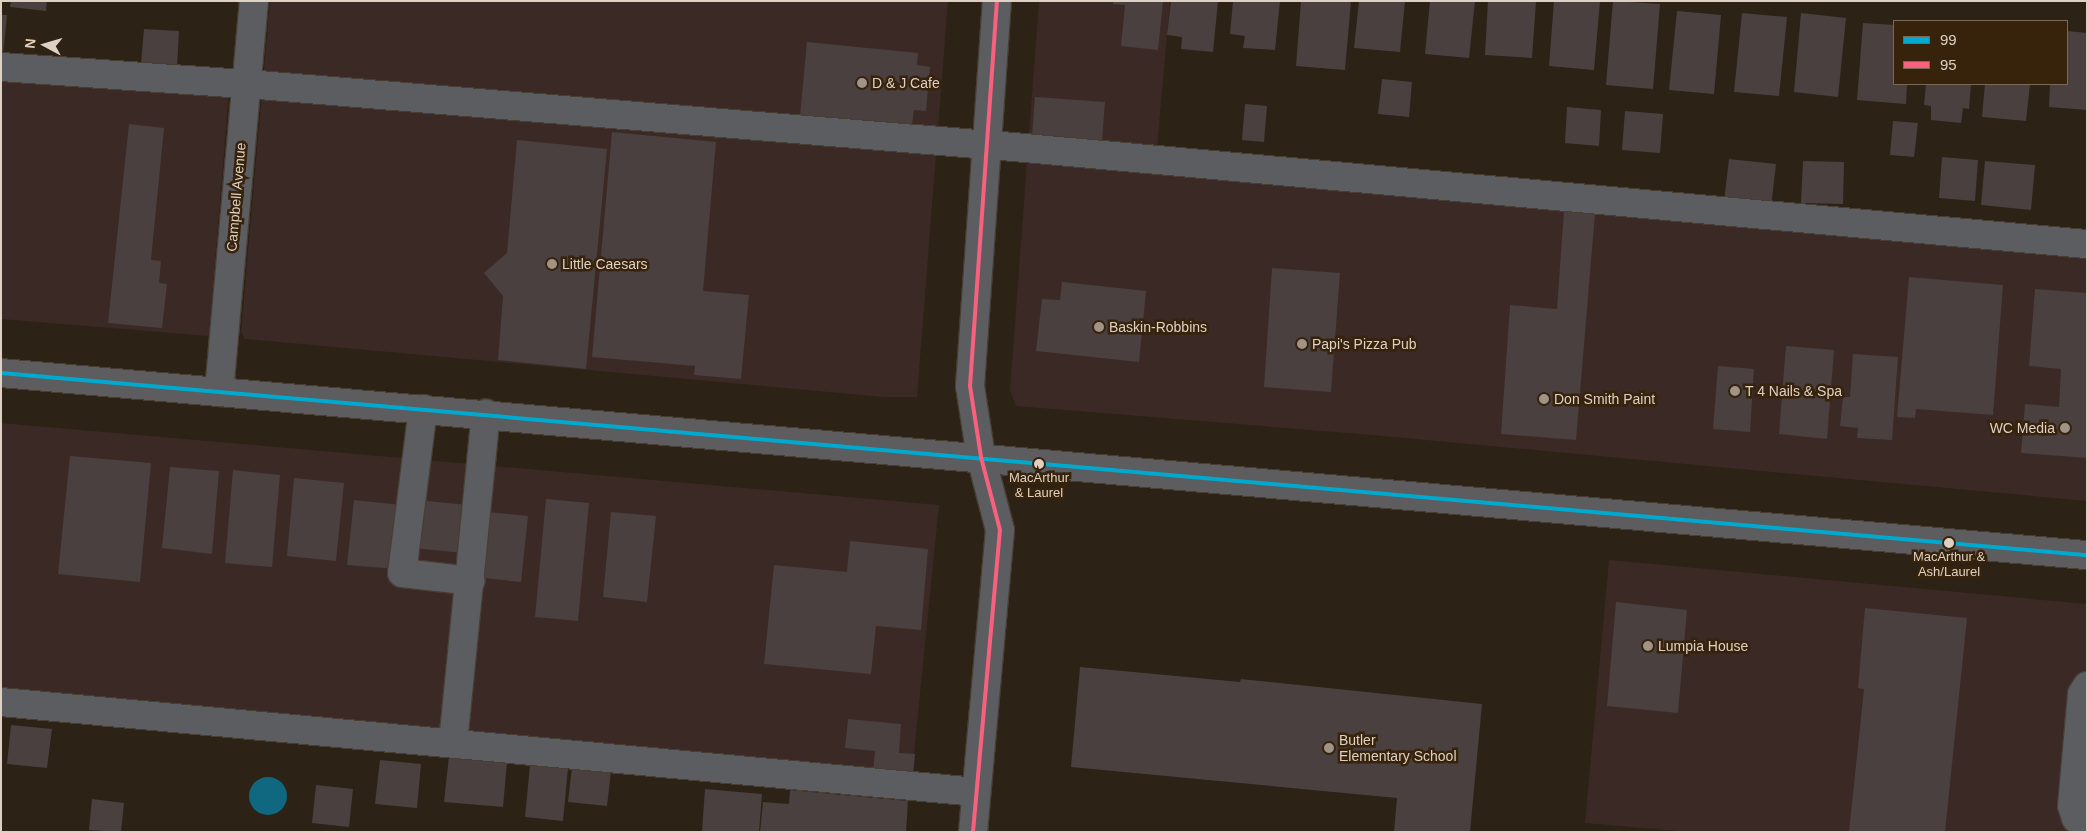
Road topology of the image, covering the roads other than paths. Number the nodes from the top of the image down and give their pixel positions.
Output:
1 (254, 1) edge
2 (996, 1) edge
3 (1, 67) edge
4 (247, 84) junction
5 (987, 147) junction
6 (2087, 244) edge
7 (1, 374) edge
8 (219, 392) junction
9 (423, 409) junction
10 (486, 414) junction
11 (981, 457) junction
12 (2087, 555) edge
13 (470, 581) junction
14 (2087, 686) edge
15 (1, 702) edge
16 (454, 743) junction
17 (976, 792) junction
18 (2087, 828) edge
19 (973, 832) edge

1 - 4 street, Campbell Avenue
2 - 5 street
3 - 4 street
4 - 5 street
4 - 8 street, Campbell Avenue
5 - 6 street
5 - 11 street
7 - 8 main road
8 - 9 main road
9 - 10 main road
9 - 13 street
10 - 11 main road
10 - 13 street
11 - 12 main road
11 - 17 street
13 - 16 street
14 - 18 street
15 - 16 street
16 - 17 street
17 - 19 street

